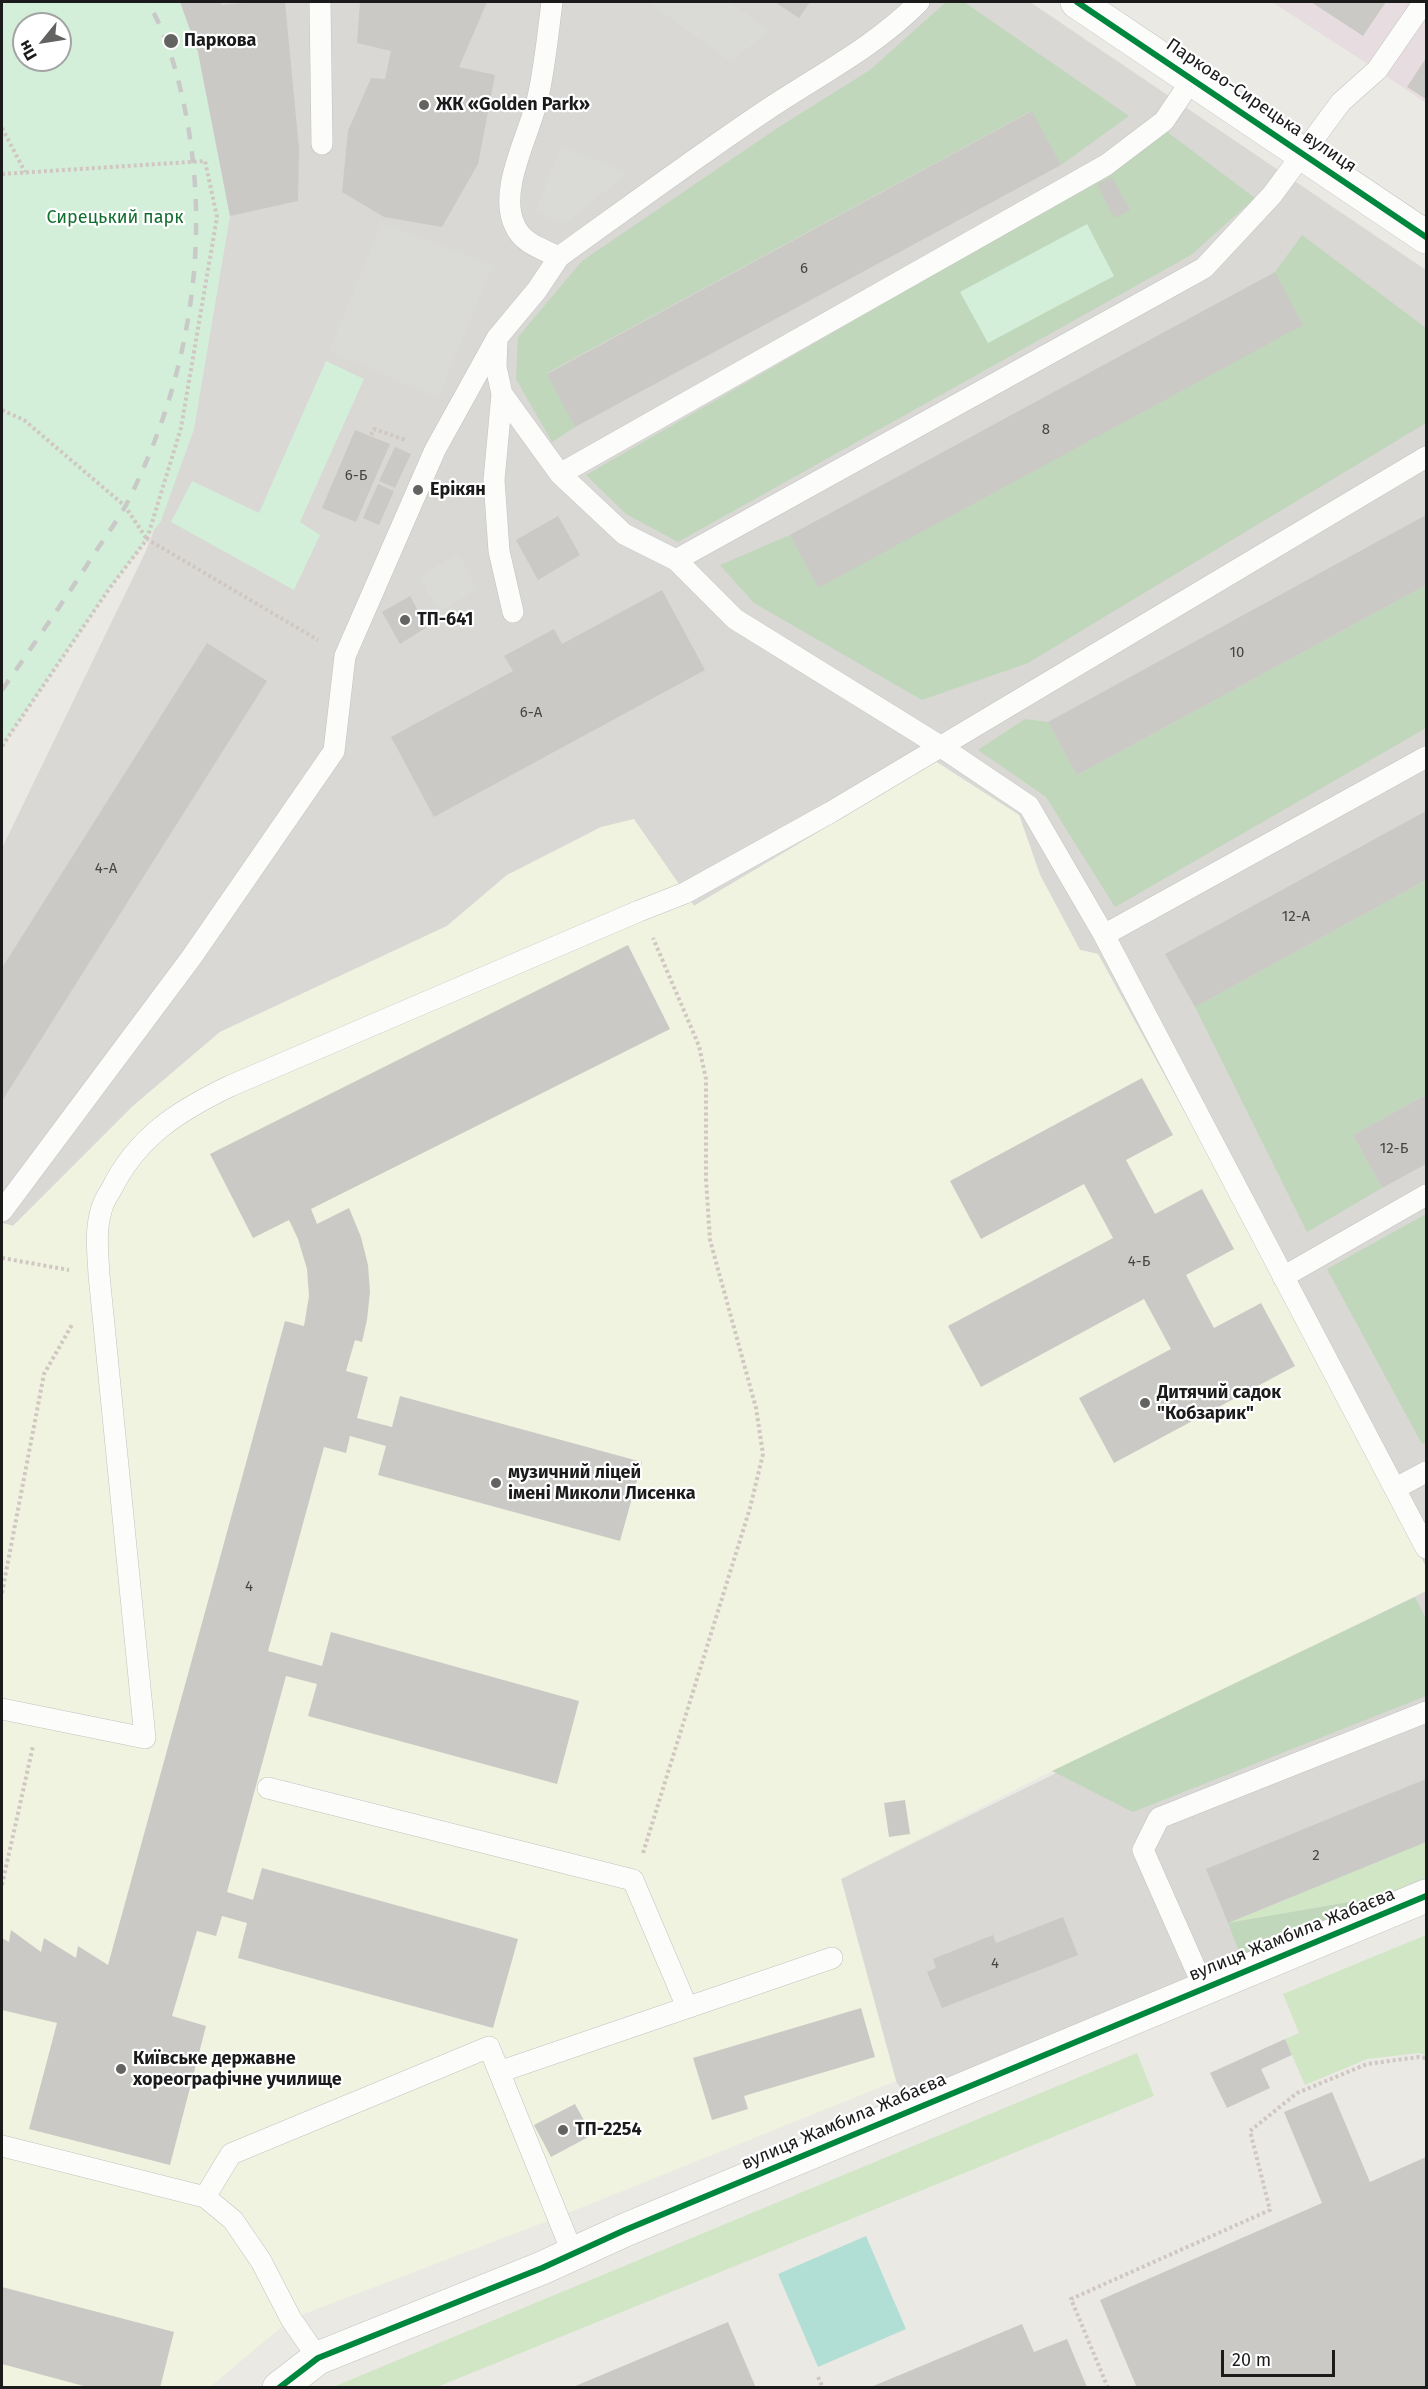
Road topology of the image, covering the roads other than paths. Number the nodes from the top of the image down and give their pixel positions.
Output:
1 (320, 2) edge
2 (552, 2) edge
3 (919, 2) edge
4 (1077, 2) edge
5 (1424, 2) edge
6 (1192, 78) junction
7 (322, 144) dead end
8 (1303, 152) junction
9 (1426, 237) edge
10 (559, 256) junction
11 (497, 338) junction
12 (502, 394) junction
13 (1426, 457) edge
14 (560, 474) junction
15 (676, 560) junction
16 (513, 612) dead end
17 (940, 746) junction
18 (1426, 756) edge
19 (1104, 935) junction
20 (1426, 1195) edge
21 (2, 1211) edge
22 (1283, 1277) junction
23 (1426, 1472) edge
24 (1396, 1488) junction
25 (1426, 1548) edge
26 (2, 1709) edge
27 (1426, 1712) edge
28 (268, 1788) dead end
29 (1426, 1896) edge
30 (832, 1958) dead end
31 (1204, 1988) junction
32 (687, 2007) junction
33 (499, 2072) junction
34 (2, 2146) edge
35 (205, 2197) junction
36 (573, 2254) junction
37 (318, 2358) junction
38 (279, 2388) edge

1 - 7 lane
2 - 10 lane
3 - 10 lane
4 - 6 street, Парково-Сирецька вулиця
5 - 8 lane
6 - 8 street, Парково-Сирецька вулиця
6 - 14 lane
8 - 9 street, Парково-Сирецька вулиця
8 - 15 lane
10 - 11 lane
11 - 12 lane
11 - 21 lane
12 - 14 lane
12 - 16 lane
13 - 17 lane
14 - 15 lane
15 - 17 lane
17 - 19 lane
17 - 26 lane
18 - 19 lane
19 - 22 lane
20 - 22 lane
22 - 24 lane
23 - 24 lane
24 - 25 lane
27 - 31 lane
28 - 32 lane
29 - 31 street, вулиця Жамбила Жабаєва
30 - 32 lane
31 - 36 street, вулиця Жамбила Жабаєва
32 - 33 lane
33 - 35 lane
33 - 36 lane
34 - 35 lane
35 - 37 lane
36 - 37 street, вулиця Жамбила Жабаєва
37 - 38 street, вулиця Жамбила Жабаєва

